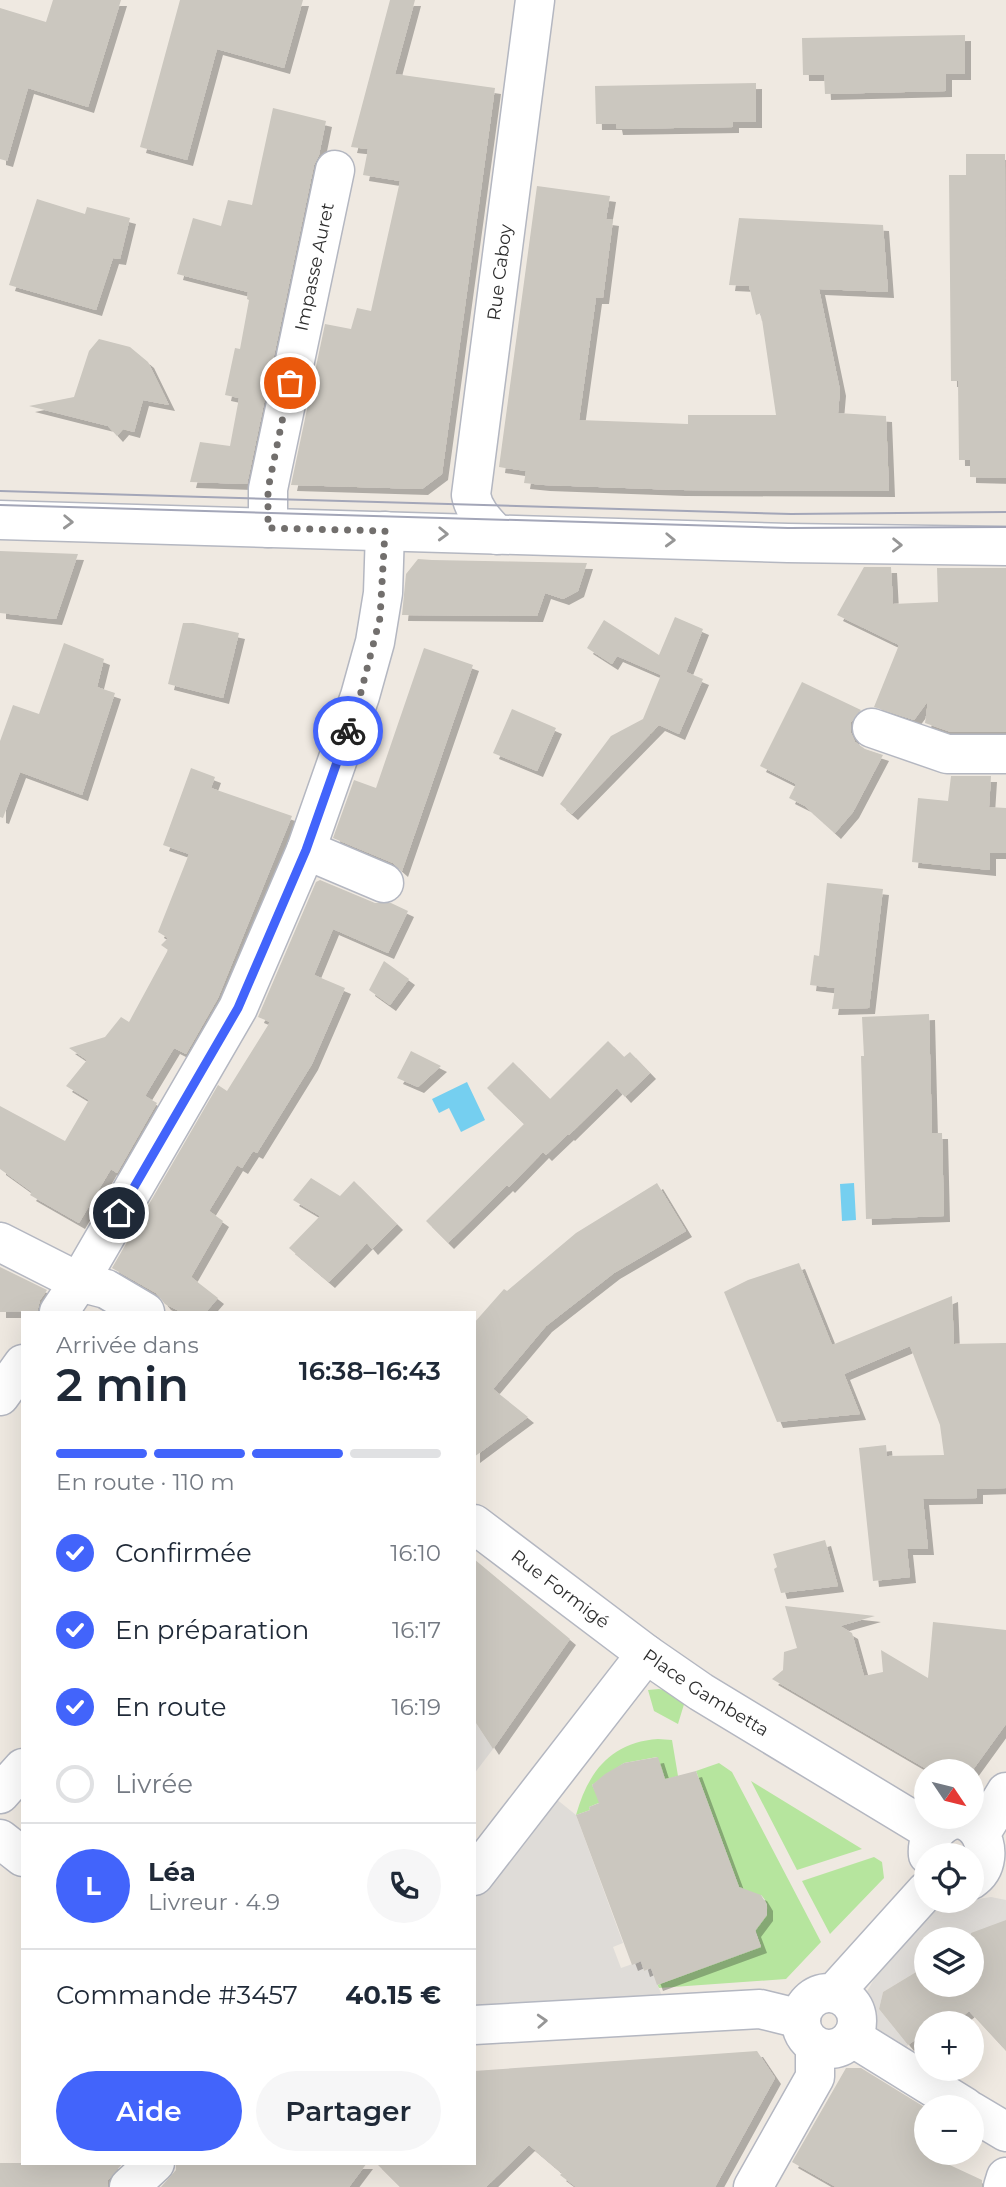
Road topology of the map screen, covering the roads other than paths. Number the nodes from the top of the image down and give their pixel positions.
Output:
1 (535, 0) edge
2 (335, 170) dead end
3 (0, 520) edge
4 (268, 528) junction
5 (385, 531) junction
6 (497, 535) junction
7 (1006, 546) edge
8 (872, 728) dead end
9 (1006, 754) edge
10 (306, 850) junction
11 (384, 883) dead end
12 (0, 1242) edge
13 (69, 1297) edge
14 (143, 1311) edge
15 (21, 1367) edge
16 (0, 1396) edge
17 (476, 1526) edge
18 (646, 1654) junction
19 (21, 1770) edge
20 (1006, 1792) edge
21 (0, 1794) edge
22 (983, 1830) junction
23 (0, 1839) edge
24 (929, 1843) edge
25 (932, 1843) edge
26 (21, 1855) edge
27 (476, 1873) edge
28 (987, 1877) edge
29 (914, 1904) edge
30 (834, 1993) junction
31 (476, 2025) edge
32 (808, 2032) junction
33 (852, 2037) junction
34 (946, 2095) edge
35 (984, 2119) edge
36 (1006, 2132) edge
37 (153, 2165) edge
38 (1006, 2177) edge
39 (129, 2187) edge
40 (753, 2187) edge
41 (1003, 2187) edge

1 - 6 street, Rue Caboy
2 - 4 street, Impasse Auret
3 -> 4 street
4 - 5 street
5 -> 6 street
5 - 10 street
6 -> 7 street
8 - 9 street
10 - 11 street
10 - 13 street
12 - 13 street
13 - 14 street
15 - 16 street
17 - 18 street, Rue Formigé
18 - 24 street, Place Gambetta
18 - 27 street, Place Gambetta
19 - 21 street
20 - 22 street
22 - 25 street
22 - 28 street
23 - 26 street
29 - 30 street
30 - 32 street
30 - 33 street
31 -> 32 street
32 - 33 street
32 - 40 street
33 - 34 street
35 - 36 street
37 - 39 street
38 - 41 street

